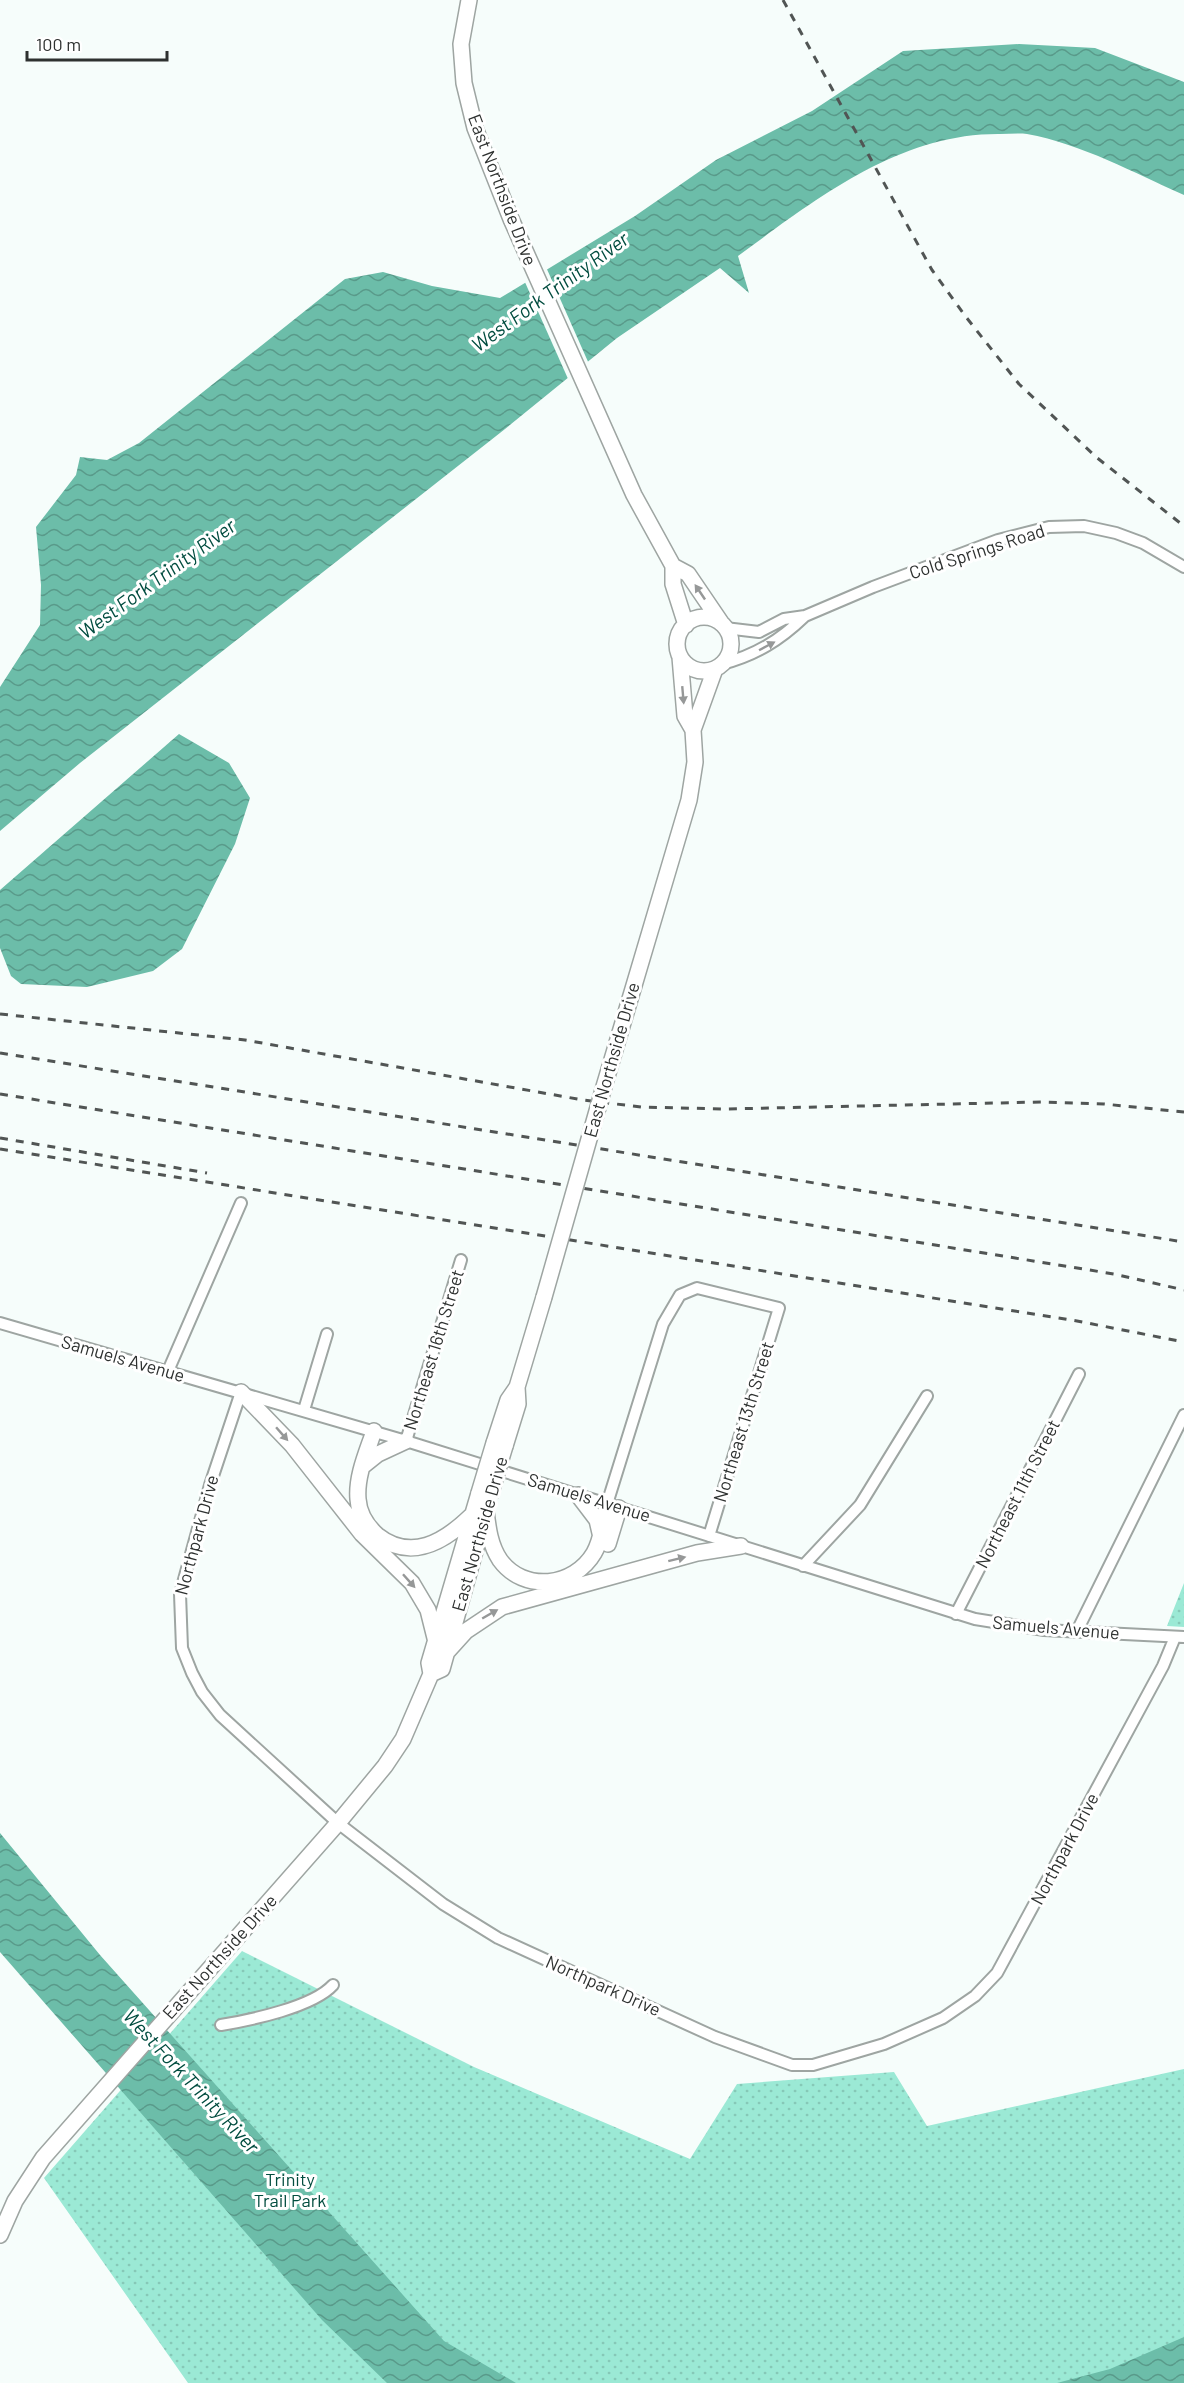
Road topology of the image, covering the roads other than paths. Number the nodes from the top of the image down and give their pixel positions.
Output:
1 (469, 0) edge
2 (673, 566) junction
3 (1184, 567) edge
4 (805, 616) junction
5 (686, 625) junction
6 (723, 626) junction
7 (680, 657) junction
8 (719, 666) junction
9 (693, 730) junction
10 (241, 1203) dead end
11 (461, 1260) dead end
12 (0, 1323) edge
13 (327, 1334) dead end
14 (168, 1371) junction
15 (1079, 1374) dead end
16 (241, 1392) junction
17 (927, 1396) dead end
18 (304, 1410) junction
19 (1184, 1415) edge
20 (370, 1430) junction
21 (406, 1441) junction
22 (363, 1466) junction
23 (578, 1495) junction
24 (613, 1506) junction
25 (480, 1512) junction
26 (349, 1515) junction
27 (600, 1535) junction
28 (709, 1536) junction
29 (741, 1546) junction
30 (803, 1566) junction
31 (582, 1584) junction
32 (956, 1614) junction
33 (1077, 1631) junction
34 (1180, 1637) edge
35 (441, 1648) junction
36 (338, 1823) junction
37 (333, 1985) dead end
38 (221, 2025) dead end
39 (0, 2235) edge

1 - 2 street, East Northside Drive
2 - 5 street, East Northside Drive
6 -> 2 street, East Northside Drive
3 - 4 street, Cold Springs Road
4 - 6 street, Cold Springs Road
8 -> 4 street, Cold Springs Road
5 - 6 street
5 - 7 street
6 - 8 street
7 - 8 street
7 -> 9 street, East Northside Drive
8 - 9 street, East Northside Drive
9 - 25 street, East Northside Drive, bridge
10 - 14 street
11 - 21 street, Northeast 16th Street
12 - 14 street, Samuels Avenue
13 - 18 street
14 - 16 street, Samuels Avenue
15 - 32 street, Northeast 11th Street
16 - 18 street, Samuels Avenue
16 -> 26 street
16 - 36 street, Northpark Drive
17 - 30 street
18 - 20 street, Samuels Avenue
19 - 33 street
20 - 21 street, Samuels Avenue
20 - 22 street
20 - 26 street
21 - 22 street
21 - 23 street, Samuels Avenue
22 - 25 street
23 - 24 street, Samuels Avenue
23 - 27 street
24 - 27 street
24 - 28 street, Samuels Avenue
24 - 28 street, Northeast 13th Street
24 - 31 street
25 - 27 street
25 - 35 street, East Northside Drive
26 -> 35 street
28 - 29 street, Samuels Avenue
29 - 30 street, Samuels Avenue
31 -> 29 street
30 - 32 street, Samuels Avenue
35 -> 31 street
32 - 33 street, Samuels Avenue
33 - 34 street, Samuels Avenue
34 - 36 street, Northpark Drive
35 - 36 street, East Northside Drive
36 - 39 street, East Northside Drive
37 - 38 street

